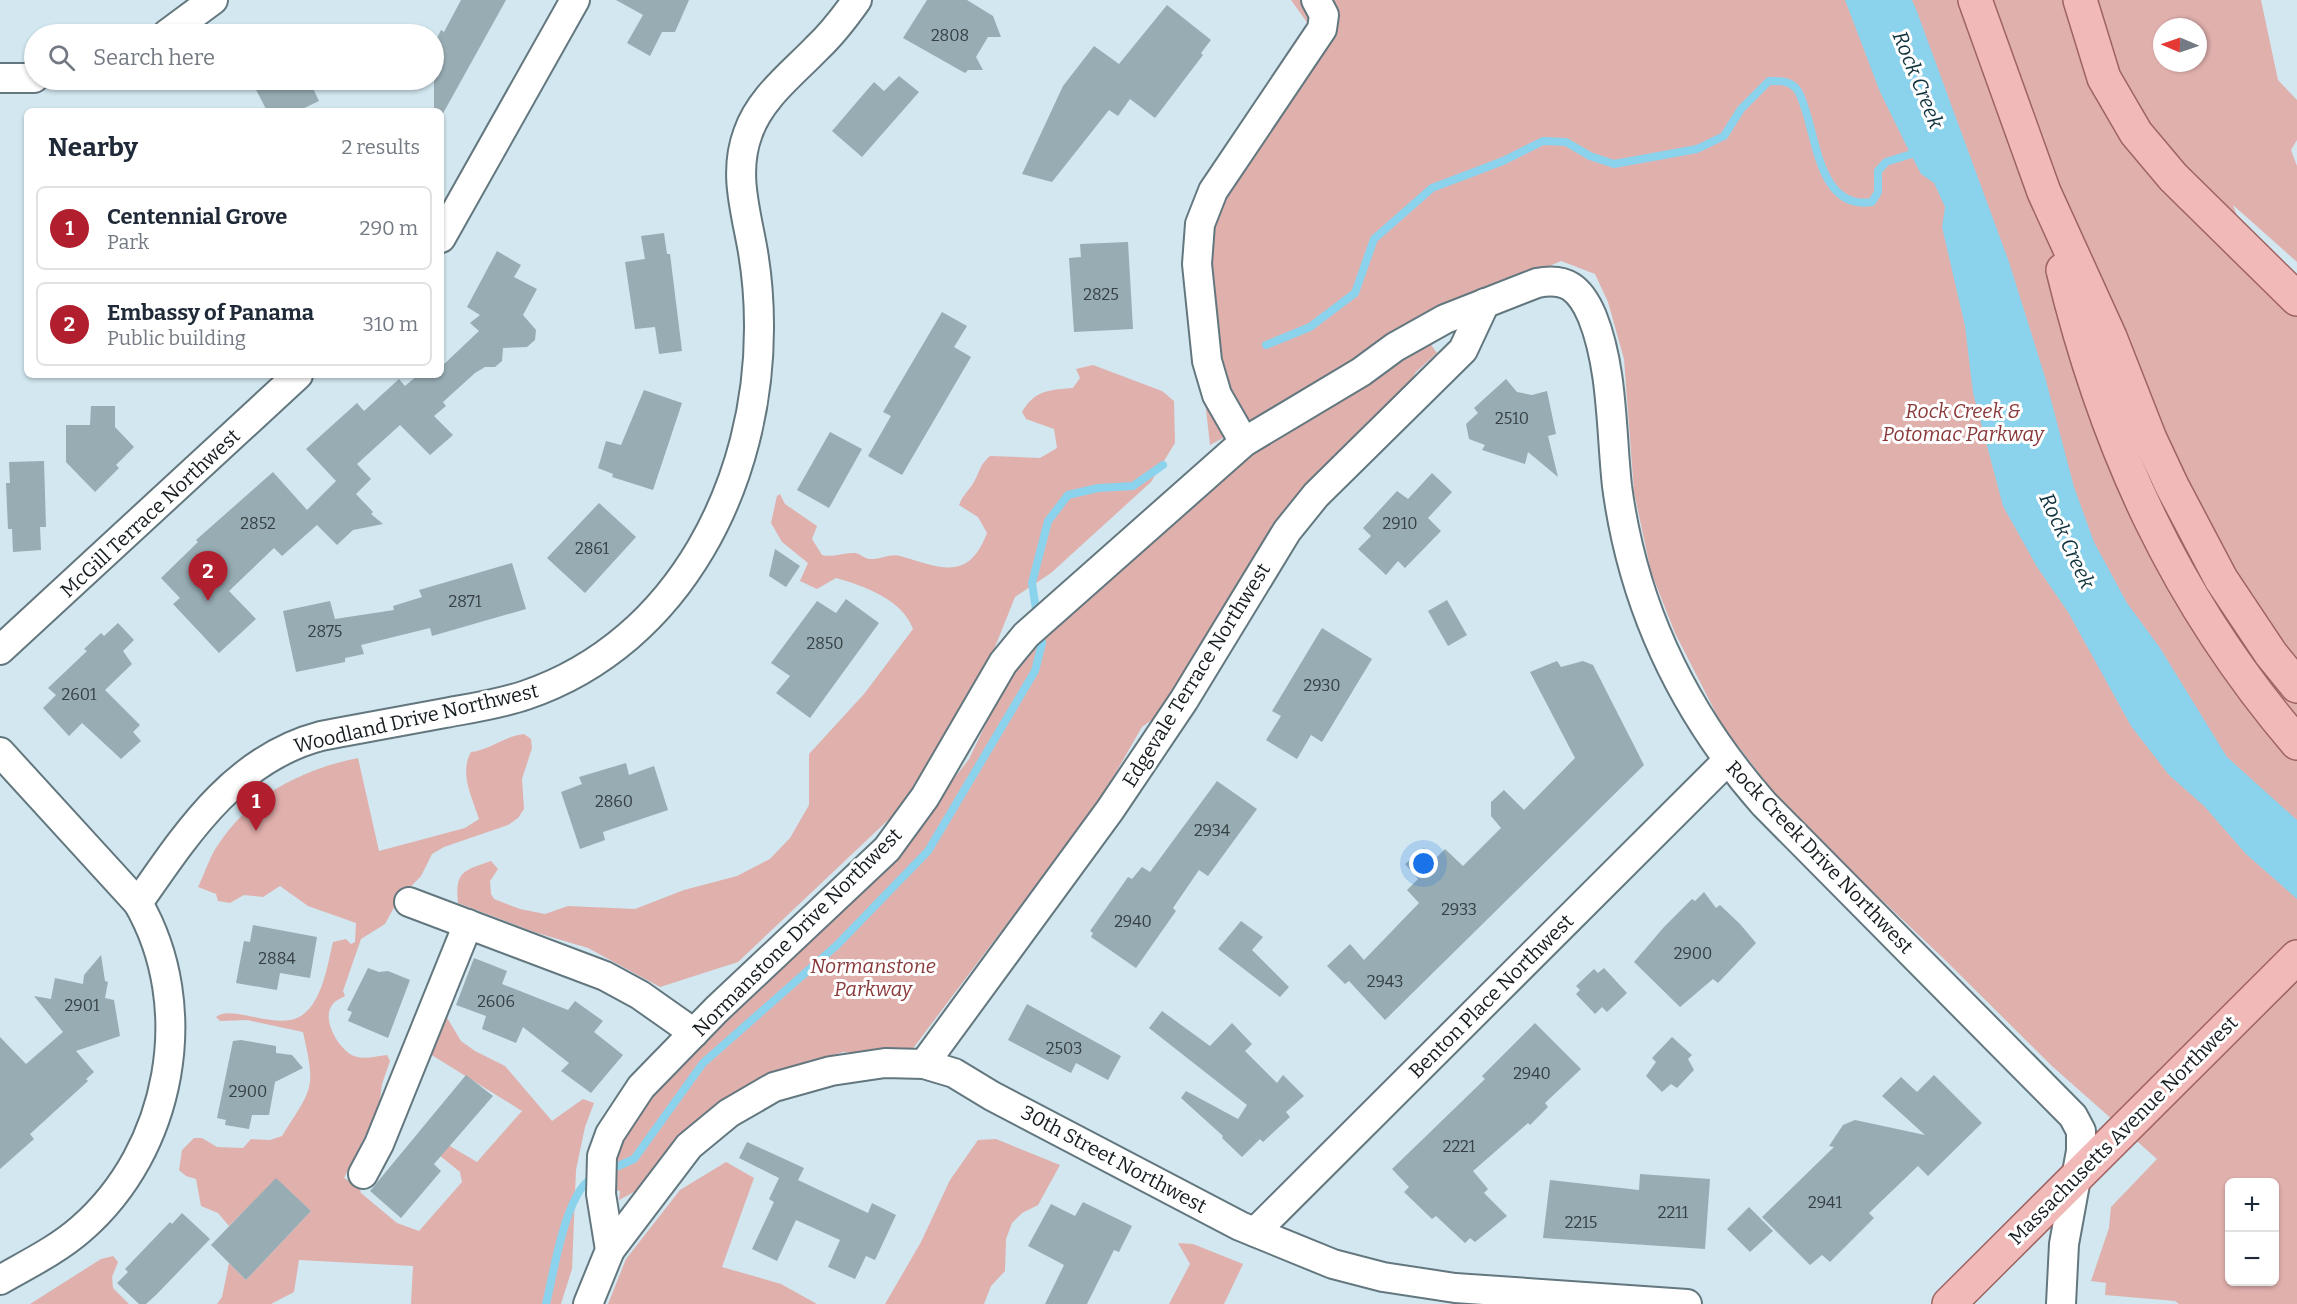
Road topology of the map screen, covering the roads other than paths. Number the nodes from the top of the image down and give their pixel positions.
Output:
1 (213, 0) edge
2 (575, 0) edge
3 (857, 0) edge
4 (1317, 0) edge
5 (1975, 0) edge
6 (2080, 0) edge
7 (181, 24) edge
8 (0, 78) edge
9 (24, 78) edge
10 (2044, 192) junction
11 (444, 233) edge
12 (2297, 299) edge
13 (1485, 303) junction
14 (295, 378) edge
15 (1244, 442) junction
16 (0, 650) edge
17 (2297, 686) edge
18 (2297, 743) edge
19 (0, 752) edge
20 (1727, 761) junction
21 (409, 902) dead end
22 (138, 903) junction
23 (468, 924) junction
24 (2297, 957) edge
25 (694, 1032) junction
26 (924, 1064) junction
27 (363, 1174) dead end
28 (2077, 1175) junction
29 (1255, 1232) junction
30 (610, 1250) junction
31 (0, 1280) edge
32 (588, 1304) edge
33 (1687, 1304) edge
34 (1949, 1304) edge
35 (2061, 1304) edge

1 - 7 street
2 - 11 street
3 - 22 street, Woodland Drive Northwest
4 - 15 street
5 - 10 main road
6 - 12 main road
8 - 9 street
10 - 17 main road
10 - 18 main road
13 - 15 street, Rock Creek Drive Northwest
13 - 20 street, Rock Creek Drive Northwest
13 - 26 street, Edgevale Terrace Northwest
14 - 16 street, McGill Terrace Northwest
15 - 25 street, Normanstone Drive Northwest
19 - 22 street
20 - 28 street, Rock Creek Drive Northwest
20 - 29 street, Benton Place Northwest
21 - 23 street
22 - 31 street
23 - 25 street
23 - 27 street
24 - 28 main road, Massachusetts Avenue Northwest
25 - 30 street, Normanstone Drive Northwest
26 - 29 street, 30th Street Northwest
26 - 30 street, 30th Street Northwest
28 - 34 main road, Massachusetts Avenue Northwest
28 - 35 street, Rock Creek Drive Northwest
29 - 33 street, 30th Street Northwest
30 - 32 street

